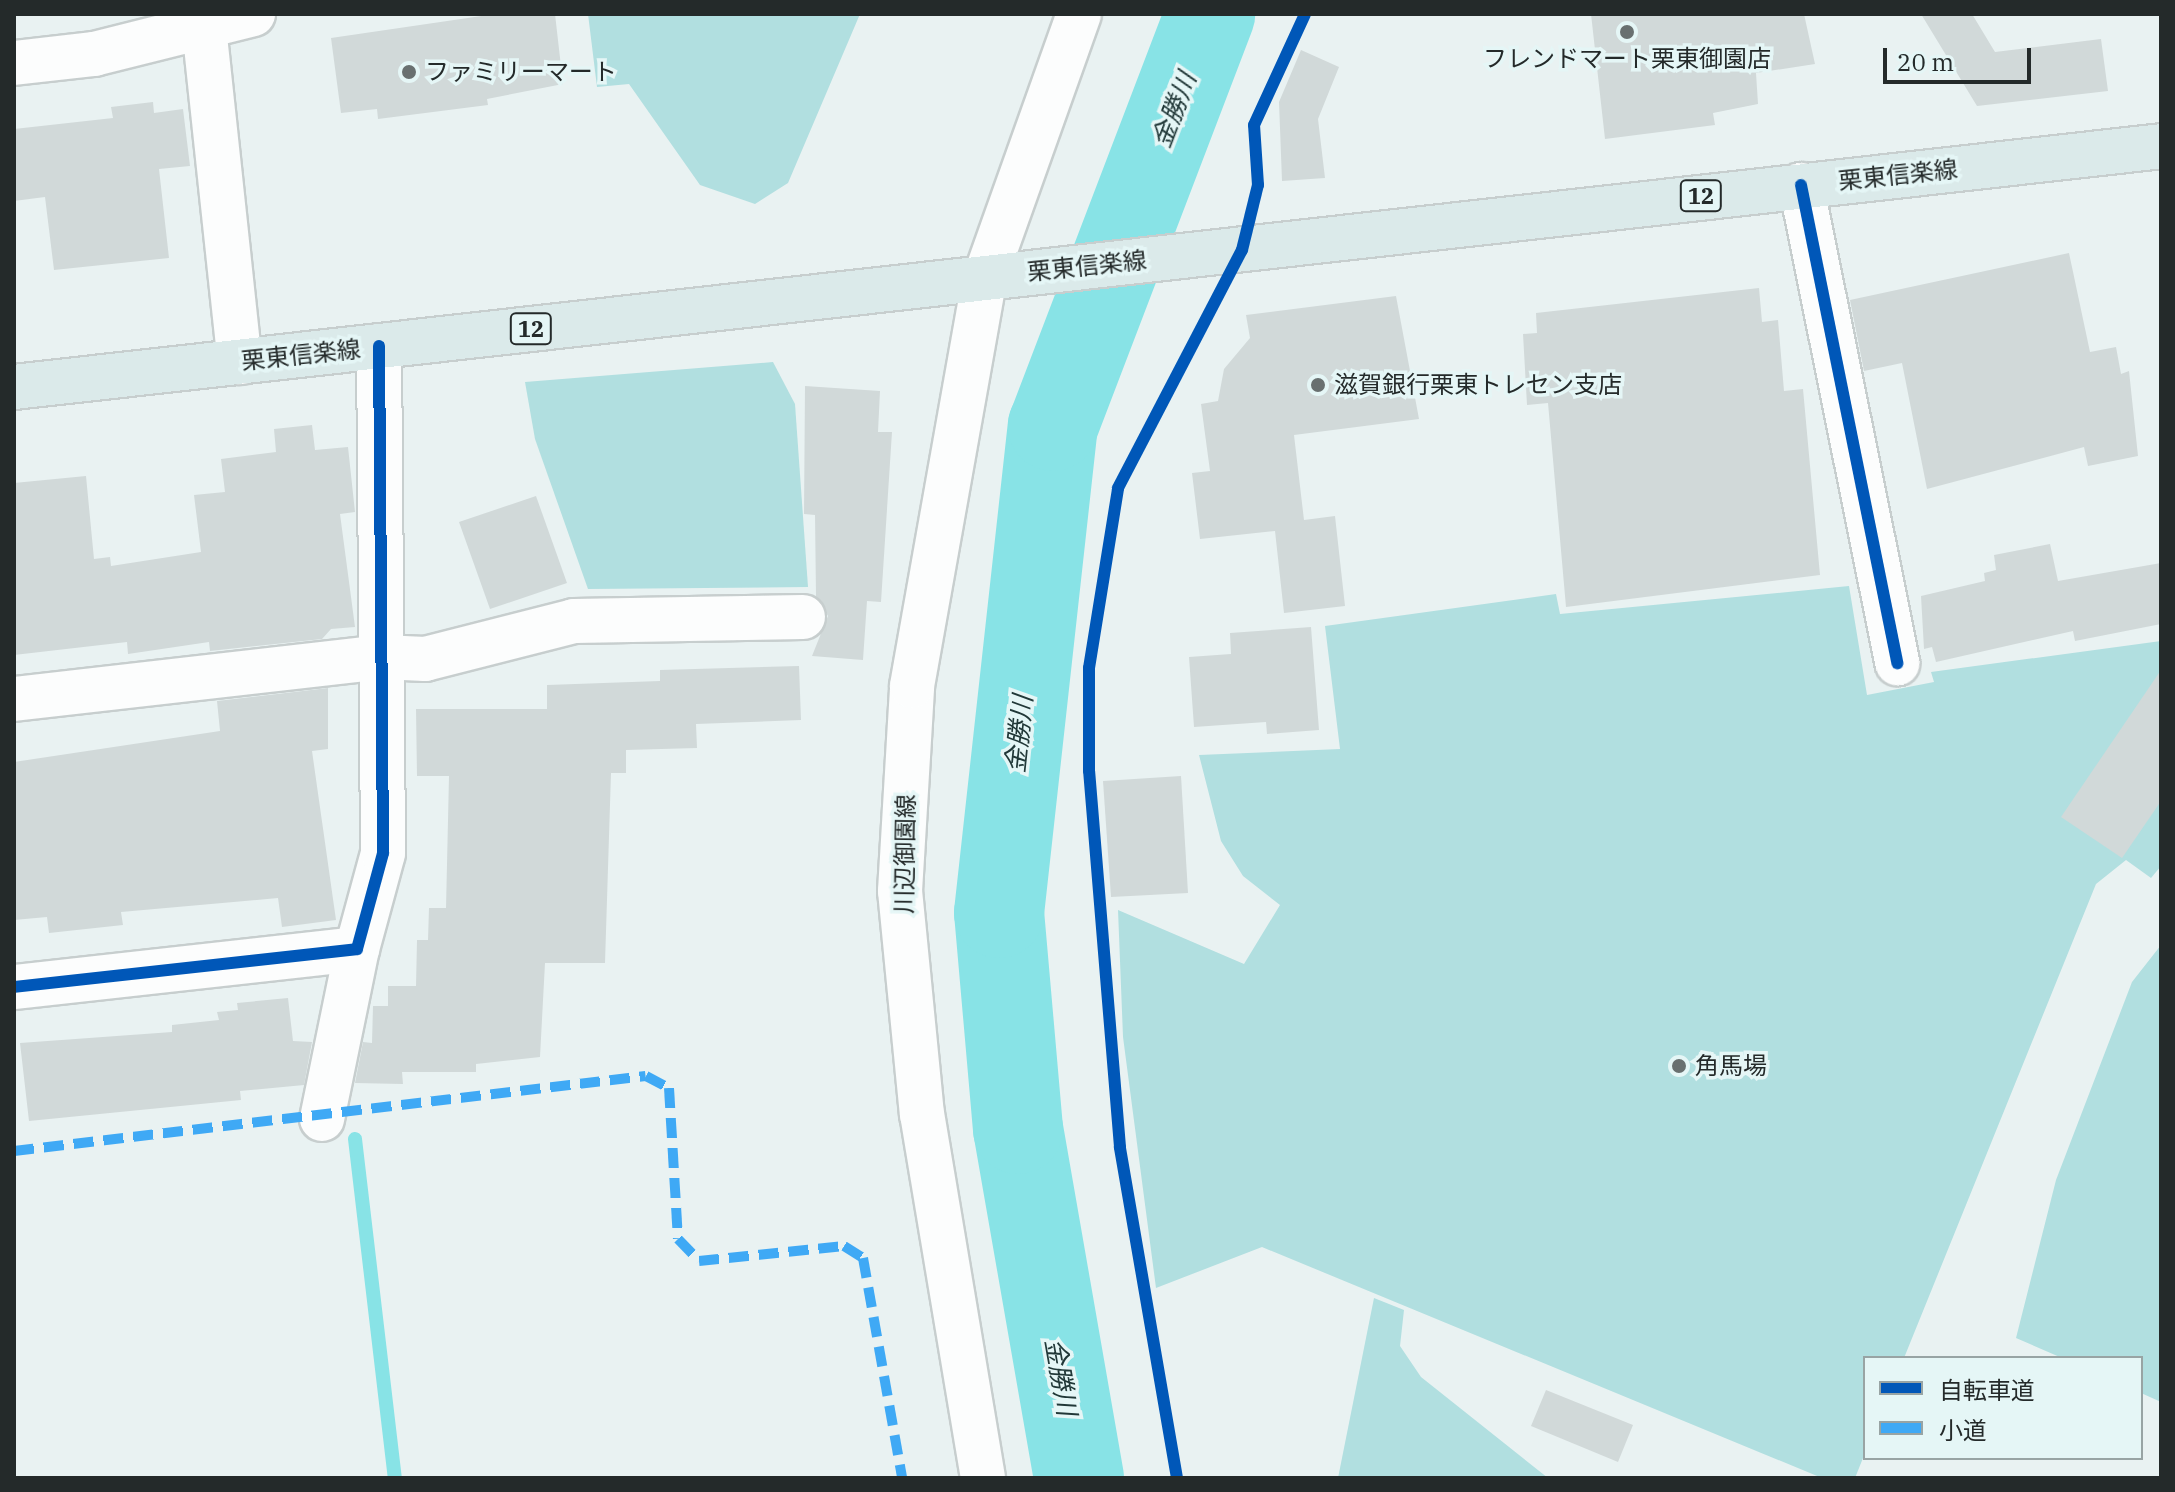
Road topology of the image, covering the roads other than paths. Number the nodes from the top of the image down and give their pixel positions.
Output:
1 (253, 14) edge
2 (1079, 14) edge
3 (204, 27) junction
4 (14, 63) edge
5 (2161, 146) edge
6 (1801, 185) junction
7 (985, 278) junction
8 (379, 346) junction
9 (240, 362) junction
10 (14, 387) edge
11 (803, 617) dead end
12 (382, 657) junction
13 (1897, 663) dead end
14 (14, 699) edge
15 (357, 949) junction
16 (14, 987) edge
17 (322, 1119) dead end
18 (983, 1478) edge

1 - 3 street
2 - 7 street, 川辺御園線
3 - 4 street
3 - 9 street
5 - 6 main road, 栗東信楽線 / 12
6 - 7 main road, 栗東信楽線 / 12
6 - 13 street
7 - 8 main road, 栗東信楽線 / 12
7 - 18 street, 川辺御園線
8 - 9 main road, 栗東信楽線 / 12
8 - 12 street
9 - 10 main road, 栗東信楽線 / 12
11 - 12 street
12 - 14 street
12 - 15 street
15 - 16 street
15 - 17 street

